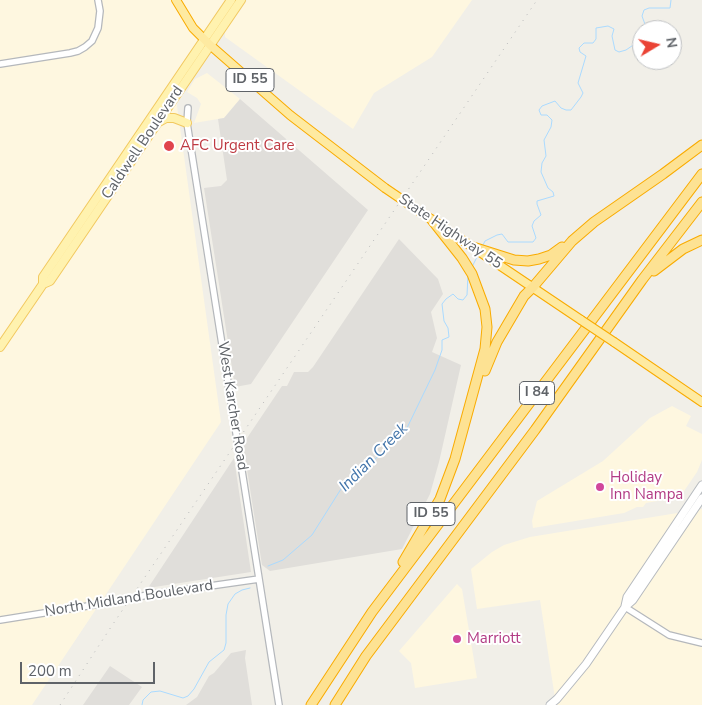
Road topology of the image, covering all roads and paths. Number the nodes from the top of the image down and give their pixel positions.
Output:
1 (98, 0) edge
2 (176, 0) edge
3 (231, 0) edge
4 (241, 0) edge
5 (203, 39) junction
6 (210, 45) junction
7 (0, 64) edge
8 (188, 108) dead end
9 (187, 123) junction
10 (156, 124) junction
11 (702, 145) edge
12 (702, 174) edge
13 (641, 189) junction
14 (702, 202) edge
15 (432, 220) junction
16 (702, 240) edge
17 (473, 247) junction
18 (642, 280) junction
19 (43, 284) junction
20 (533, 287) junction
21 (0, 347) edge
22 (702, 402) edge
23 (455, 459) junction
24 (702, 485) edge
25 (702, 498) edge
26 (687, 507) junction
27 (673, 541) junction
28 (259, 579) junction
29 (625, 607) junction
30 (372, 612) junction
31 (0, 620) edge
32 (702, 643) edge
33 (279, 705) edge
34 (311, 705) edge
35 (334, 705) edge
36 (550, 705) edge

1 - 7 street
2 - 5 highway, ID 55
3 - 5 main road, Caldwell Boulevard
4 - 6 main road, Caldwell Boulevard
5 - 6 highway, ID 55
5 - 19 main road, Caldwell Boulevard
6 - 10 main road, Caldwell Boulevard
6 - 15 highway, State Highway 55 / ID 55, bridge
8 - 9 street, West Karcher Road
9 - 10 main road
9 - 28 street, West Karcher Road
10 - 19 main road, Caldwell Boulevard
11 - 13 highway
12 - 30 highway, I 84
13 - 17 highway
13 - 20 highway
14 - 18 highway, I 84
15 - 17 highway, State Highway 55 / ID 55
15 - 23 highway, ID 55
16 - 18 highway
17 - 20 highway, State Highway 55 / ID 55
18 - 35 highway, I 84
19 - 21 main road, Caldwell Boulevard
20 - 22 highway, State Highway 55 / ID 55, bridge
20 - 23 highway
23 - 30 highway, ID 55
24 - 26 main road
25 - 27 main road
26 - 27 main road
26 - 29 main road
27 - 29 main road
28 - 31 street, North Midland Boulevard
28 - 33 street, West Karcher Road
29 - 32 street
29 - 36 main road
30 - 34 highway, I 84

